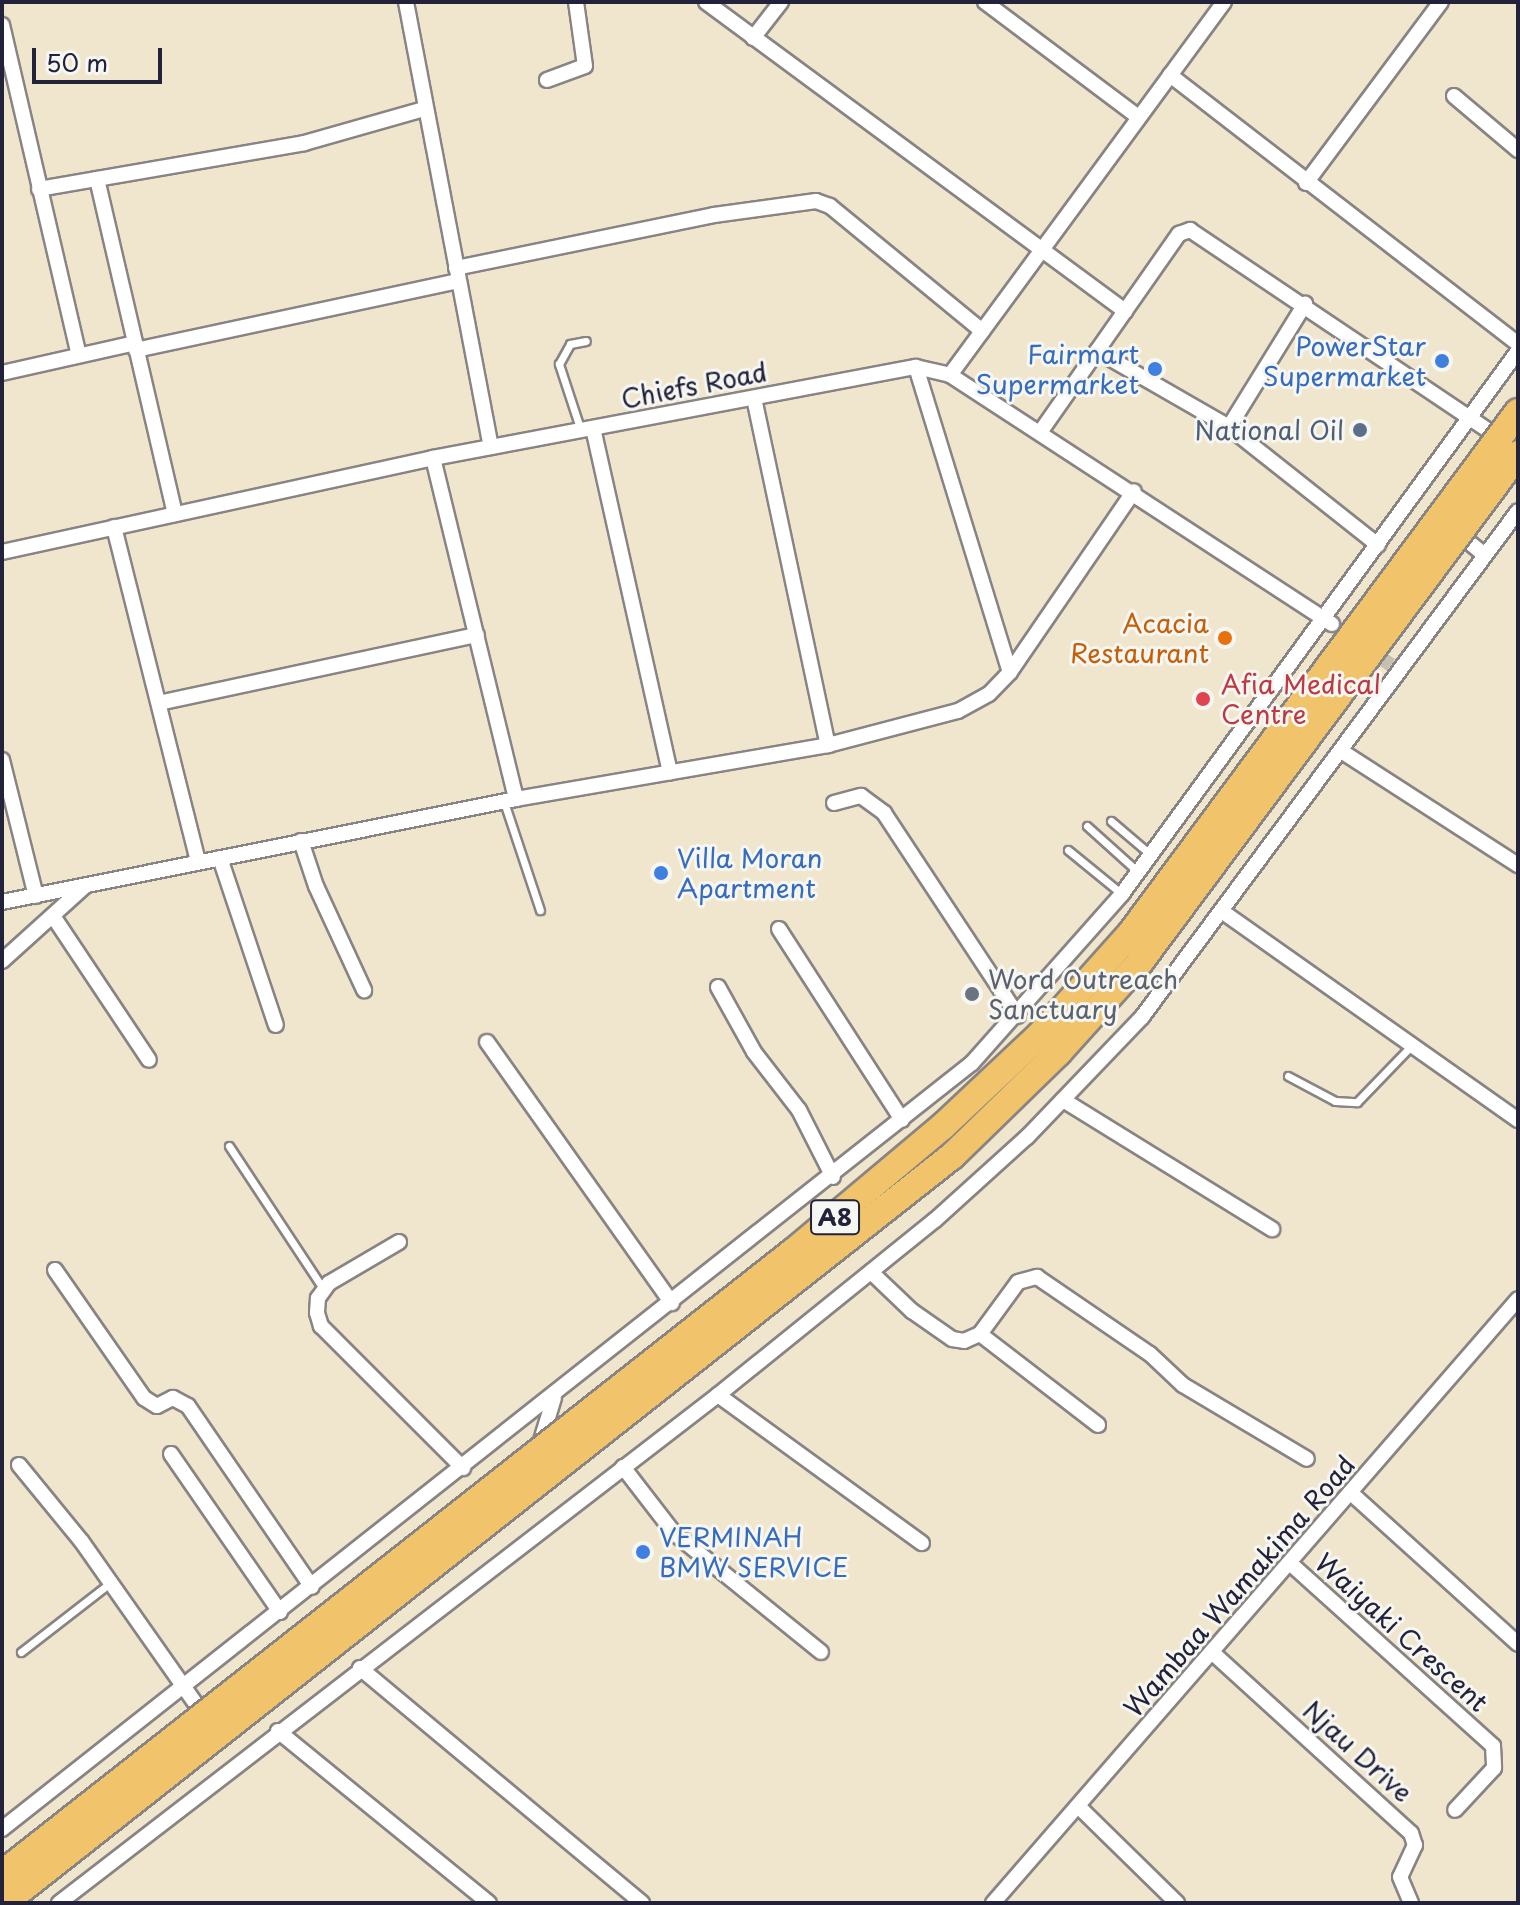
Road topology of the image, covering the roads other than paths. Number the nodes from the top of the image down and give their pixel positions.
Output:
1 (406, 2) edge
2 (576, 2) edge
3 (706, 2) edge
4 (781, 2) edge
5 (1224, 2) edge
6 (1441, 2) edge
7 (992, 4) edge
8 (2, 25) edge
9 (753, 38) junction
10 (1170, 75) junction
11 (547, 80) dead end
12 (1454, 96) dead end
13 (424, 109) junction
14 (1138, 117) junction
15 (1518, 150) edge
16 (97, 179) junction
17 (1306, 183) junction
18 (39, 189) junction
19 (1039, 250) junction
20 (457, 274) junction
21 (1305, 304) junction
22 (1125, 311) junction
23 (982, 331) junction
24 (586, 341) dead end
25 (1518, 344) edge
26 (136, 346) junction
27 (1097, 351) junction
28 (1518, 351) edge
29 (79, 355) junction
30 (916, 367) junction
31 (2, 373) edge
32 (950, 375) junction
33 (754, 398) junction
34 (1518, 412) edge
35 (1471, 417) junction
36 (1229, 427) junction
37 (587, 430) junction
38 (1041, 431) junction
39 (1509, 446) edge
40 (491, 447) junction
41 (433, 458) junction
42 (1134, 491) junction
43 (1518, 511) edge
44 (175, 514) junction
45 (114, 527) junction
46 (1460, 535) junction
47 (1378, 545) junction
48 (2, 552) edge
49 (1485, 555) junction
50 (1328, 621) junction
51 (477, 635) junction
52 (1010, 672) junction
53 (159, 703) junction
54 (828, 745) junction
55 (1341, 751) junction
56 (2, 760) edge
57 (670, 772) junction
58 (510, 801) junction
59 (834, 803) dead end
60 (1111, 821) dead end
61 (1087, 826) dead end
62 (301, 841) junction
63 (1068, 850) dead end
64 (1151, 855) junction
65 (220, 858) junction
66 (198, 862) junction
67 (1518, 865) edge
68 (1138, 872) junction
69 (86, 885) junction
70 (1122, 894) junction
71 (36, 896) junction
72 (2, 902) edge
73 (540, 910) dead end
74 (1223, 912) junction
75 (55, 919) junction
76 (779, 929) dead end
77 (2, 961) edge
78 (718, 987) dead end
79 (364, 990) dead end
80 (1018, 1016) junction
81 (276, 1025) dead end
82 (487, 1042) dead end
83 (1412, 1045) junction
84 (149, 1060) dead end
85 (1288, 1076) dead end
86 (1063, 1100) junction
87 (902, 1120) junction
88 (1518, 1120) edge
89 (229, 1146) dead end
90 (833, 1177) junction
91 (1272, 1229) dead end
92 (399, 1242) dead end
93 (55, 1270) dead end
94 (871, 1272) junction
95 (324, 1290) junction
96 (1518, 1299) edge
97 (672, 1303) junction
98 (980, 1334) junction
99 (718, 1395) junction
100 (554, 1398) junction
101 (1098, 1425) dead end
102 (538, 1452) junction
103 (171, 1454) dead end
104 (1307, 1459) dead end
105 (19, 1465) dead end
106 (623, 1467) junction
107 (463, 1468) junction
108 (1351, 1493) junction
109 (922, 1543) dead end
110 (1291, 1564) junction
111 (110, 1583) junction
112 (312, 1587) junction
113 (280, 1612) junction
114 (1518, 1644) edge
115 (21, 1652) dead end
116 (821, 1652) dead end
117 (1214, 1654) junction
118 (360, 1668) junction
119 (187, 1687) junction
120 (203, 1714) junction
121 (278, 1731) junction
122 (1078, 1806) junction
123 (1455, 1810) dead end
124 (2, 1829) edge
125 (2, 1874) edge
126 (4, 1903) edge
127 (59, 1903) edge
128 (489, 1903) edge
129 (642, 1903) edge
130 (995, 1903) edge
131 (1177, 1903) edge
132 (1411, 1903) edge

1 - 13 street
2 - 11 street
3 - 9 street
4 - 9 street
5 - 10 street
6 - 17 street
7 - 14 street
8 - 18 street
9 - 19 street
10 - 14 street
10 - 17 street
12 - 15 street
13 - 16 street
13 - 20 street
14 - 19 street
16 - 18 street
16 - 26 street
17 - 25 street
18 - 29 street
19 - 22 street
19 - 23 street
20 - 23 street
20 - 26 street
20 - 40 street
21 - 22 street
21 - 35 street
21 - 36 street
22 - 27 street
23 - 32 street
24 - 37 lane
26 - 29 street
26 - 44 street
27 - 36 street
27 - 38 street
28 - 35 street
29 - 31 street
30 - 32 street, Chiefs Road
30 - 33 street, Chiefs Road
30 - 52 street
32 - 38 street, Chiefs Road
33 - 37 street, Chiefs Road
33 - 54 street
34 - 39 highway, A8, bridge
35 - 39 street
35 - 47 street
36 - 47 street
37 - 40 street, Chiefs Road
37 - 57 street
38 - 42 street, Chiefs Road
39 - 46 highway, A8, bridge
39 - 102 highway, A8, bridge
40 - 41 street, Chiefs Road
41 - 44 street, Chiefs Road
41 - 51 street
42 - 50 street, Chiefs Road
42 - 52 street
43 - 49 street
44 - 45 street, Chiefs Road
45 - 48 street, Chiefs Road
45 - 53 street
46 - 49 street
46 - 126 highway, A8, bridge
47 - 50 street
49 - 55 street
50 - 64 street
51 - 53 street
51 - 58 street
52 - 54 street
53 - 66 street
54 - 57 street
55 - 67 street
55 - 74 street
56 - 71 street
57 - 58 street
58 - 62 street
58 - 73 lane
59 - 80 street
60 - 64 lane
61 - 68 lane
62 - 65 street
62 - 79 street
63 - 70 lane
64 - 68 street
65 - 66 street
65 - 81 street
66 - 69 street
68 - 70 street
69 - 71 street
69 - 75 street
70 - 80 street
71 - 72 street
74 - 83 street
74 - 86 street
75 - 77 street
75 - 84 street
76 - 87 street
78 - 90 street
80 - 87 street
82 - 97 street
83 - 85 lane
83 - 88 street
86 - 91 street
86 - 94 street
87 - 90 street
89 - 95 lane
90 - 97 street
92 - 95 street
93 - 112 street
94 - 98 street
94 - 99 street
95 - 107 street
96 - 108 street, Wambaa Wamakima Road
97 - 100 street
98 - 101 street
98 - 104 street
99 - 106 street
99 - 109 street
100 - 102 street
100 - 107 street
102 - 120 highway, A8, bridge
103 - 113 street
105 - 111 street
106 - 116 street
106 - 118 street
107 - 112 street
108 - 110 street, Wambaa Wamakima Road
108 - 114 street
110 - 117 street, Wambaa Wamakima Road
110 - 123 street, Waiyaki Crescent
111 - 115 lane
111 - 119 street
112 - 113 street
113 - 119 street
117 - 122 street, Wambaa Wamakima Road
117 - 132 street, Njau Drive
118 - 121 street
118 - 129 street
119 - 120 street
119 - 124 street
120 - 125 highway, A8, bridge
121 - 127 street
121 - 128 street
122 - 130 street, Wambaa Wamakima Road
122 - 131 street

